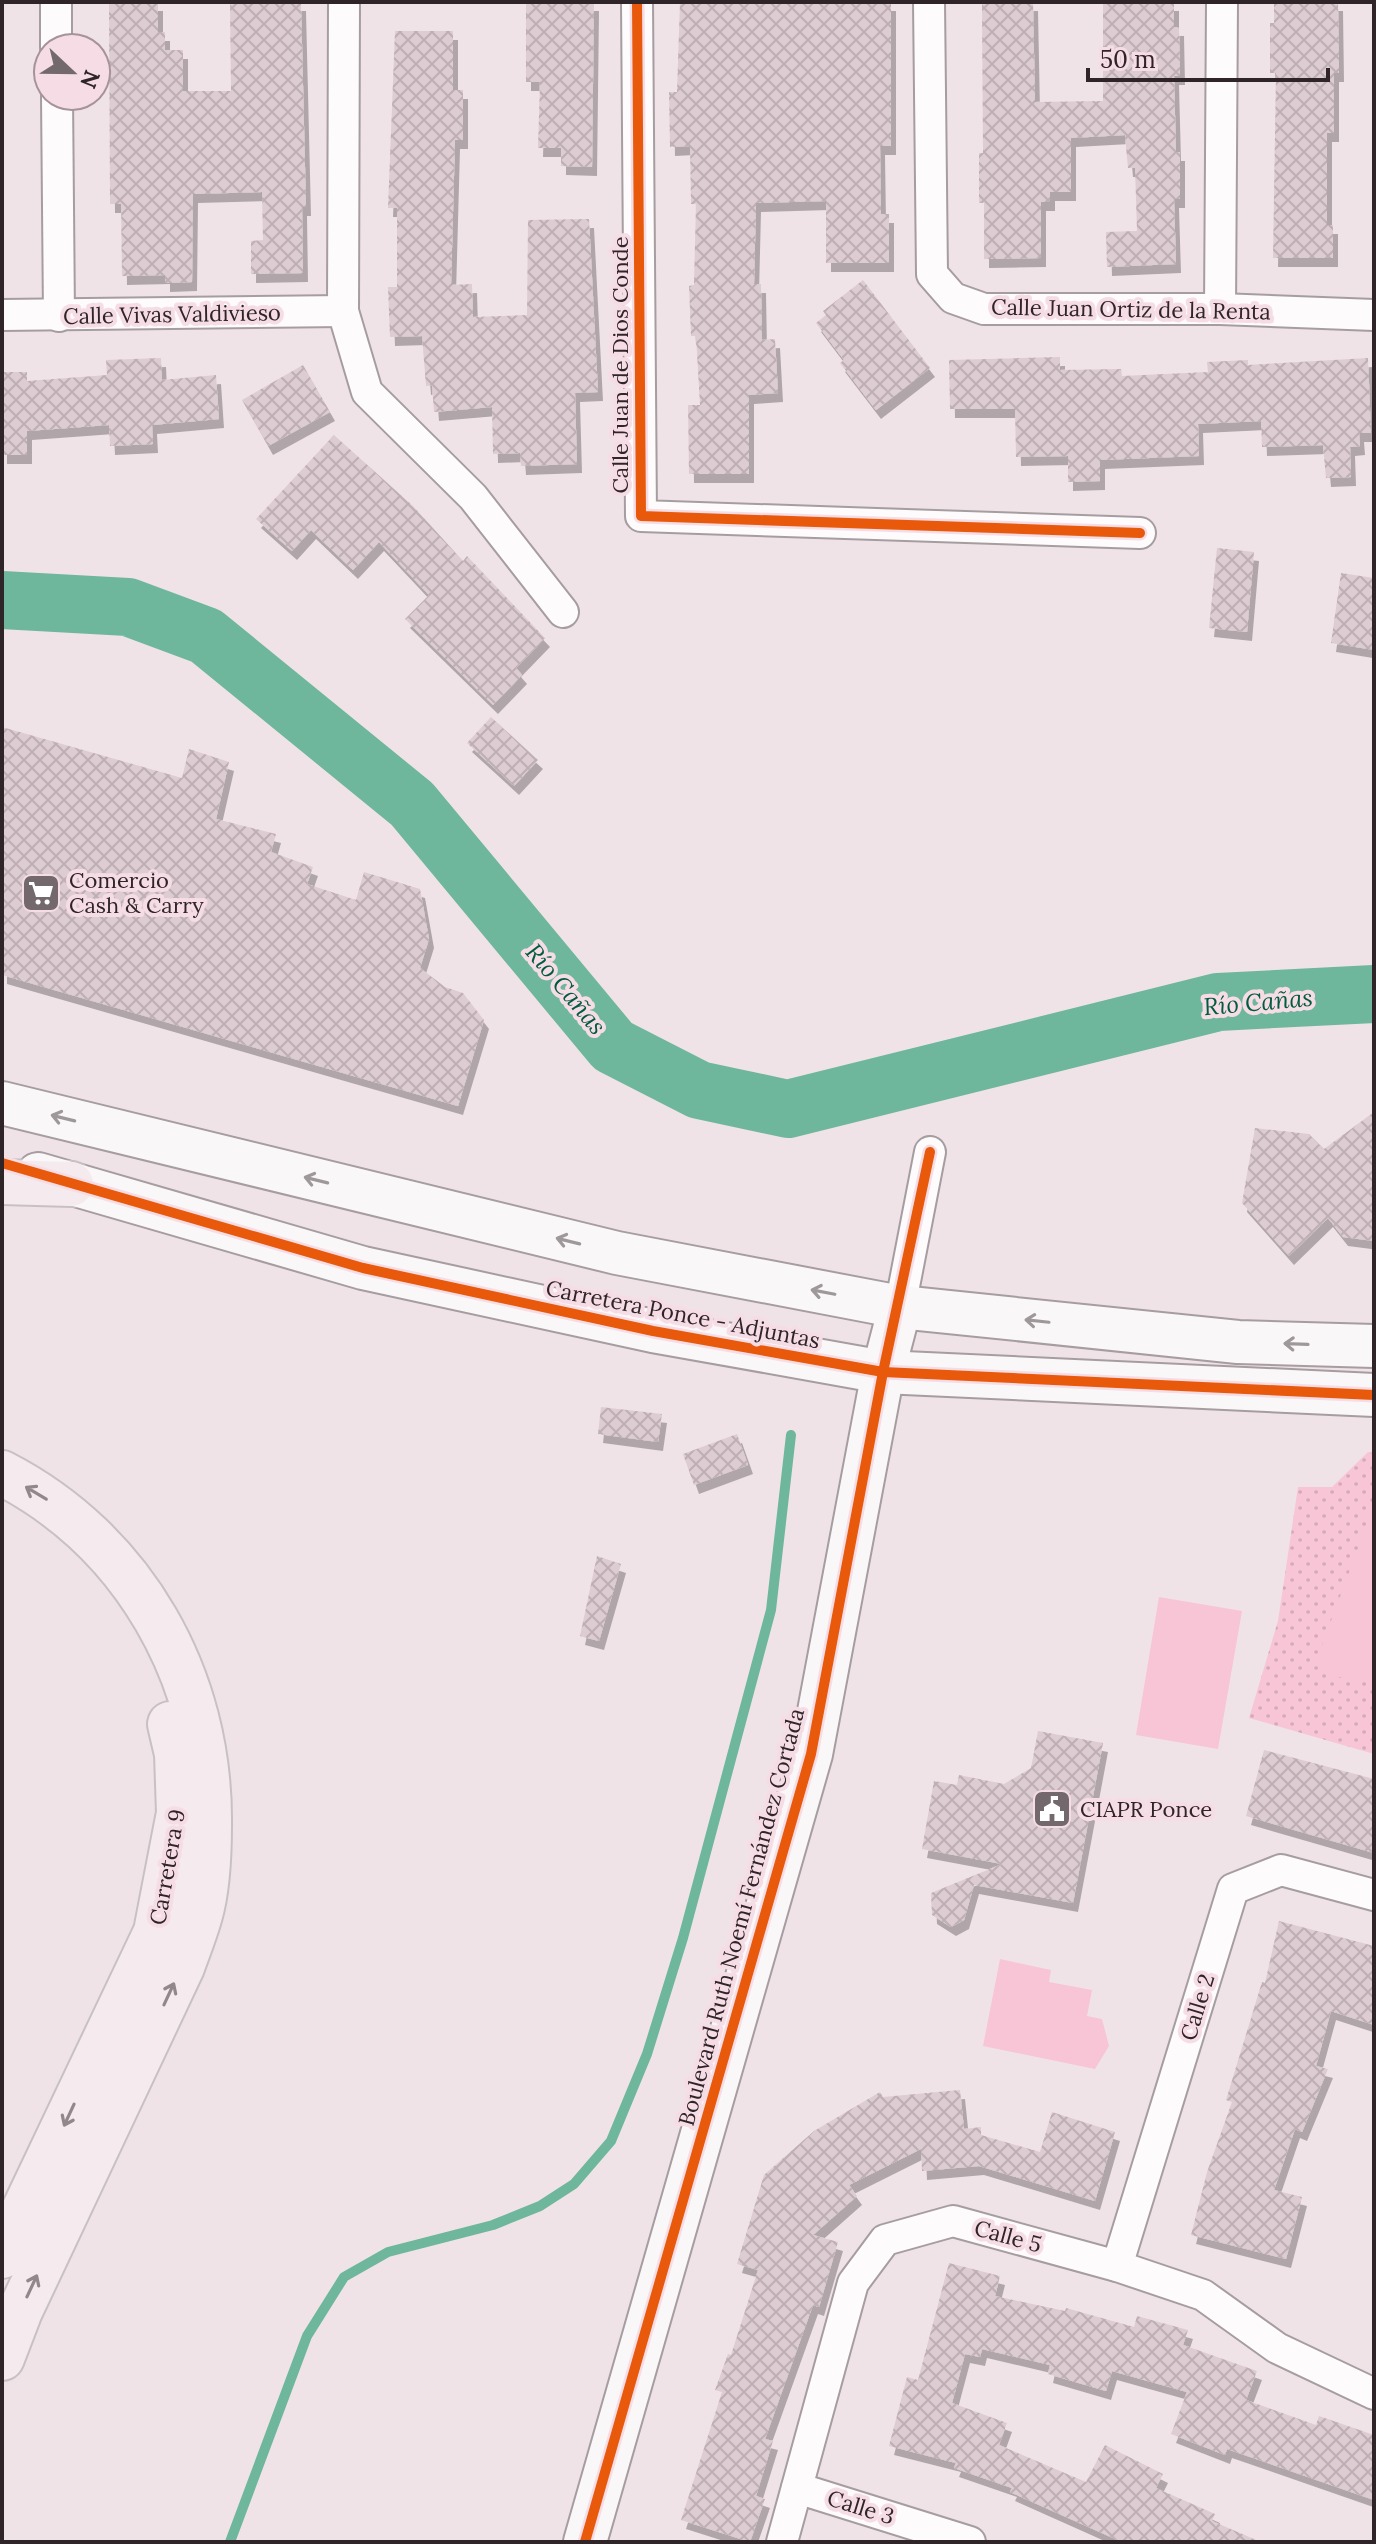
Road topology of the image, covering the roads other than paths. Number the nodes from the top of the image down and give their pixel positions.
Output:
1 (56, 2) edge
2 (344, 2) edge
3 (637, 2) edge
4 (929, 2) edge
5 (1222, 2) edge
6 (56, 32) edge
7 (57, 112) edge
8 (1220, 309) junction
9 (343, 311) junction
10 (2, 315) edge
11 (1374, 315) edge
12 (59, 316) junction
13 (1140, 533) dead end
14 (563, 612) dead end
15 (2, 1103) edge
16 (930, 1152) dead end
17 (2, 1163) edge
18 (2, 1182) edge
19 (71, 1184) junction
20 (900, 1307) junction
21 (1374, 1346) edge
22 (883, 1372) junction
23 (1374, 1395) edge
24 (2, 1473) edge
25 (2, 1506) edge
26 (1374, 1895) edge
27 (120, 2054) junction
28 (2, 2256) edge
29 (1117, 2266) junction
30 (2, 2358) edge
31 (1374, 2394) edge
32 (797, 2488) junction
33 (585, 2542) edge
34 (782, 2542) edge
35 (970, 2542) edge

1 - 6 street
2 - 9 street
3 - 13 street, Calle Juan de Dios Conde
4 - 8 street, Calle Juan Ortiz de la Renta
5 - 8 street
7 - 12 street
8 - 11 street, Calle Juan Ortiz de la Renta
9 - 12 street, Calle Vivas Valdivieso
9 - 14 street
10 - 12 street, Calle Vivas Valdivieso
20 -> 15 street
16 - 20 street, Boulevard Ruth Noemí Fernández Cortada
17 - 19 street, Carretera Ponce - Adjuntas
18 - 19 highway
19 - 22 street, Carretera Ponce - Adjuntas
21 -> 20 street
20 - 22 street, Boulevard Ruth Noemí Fernández Cortada
22 - 23 street, Carretera Ponce - Adjuntas
22 - 33 street, Boulevard Ruth Noemí Fernández Cortada
27 -> 24 highway
25 - 27 highway, Carretera 9
26 - 29 street, Calle 2
27 -> 28 highway
30 -> 27 highway
29 - 31 street, Calle 5
29 - 32 street, Calle 5
32 - 34 street, Calle 5
32 - 35 street, Calle 3

